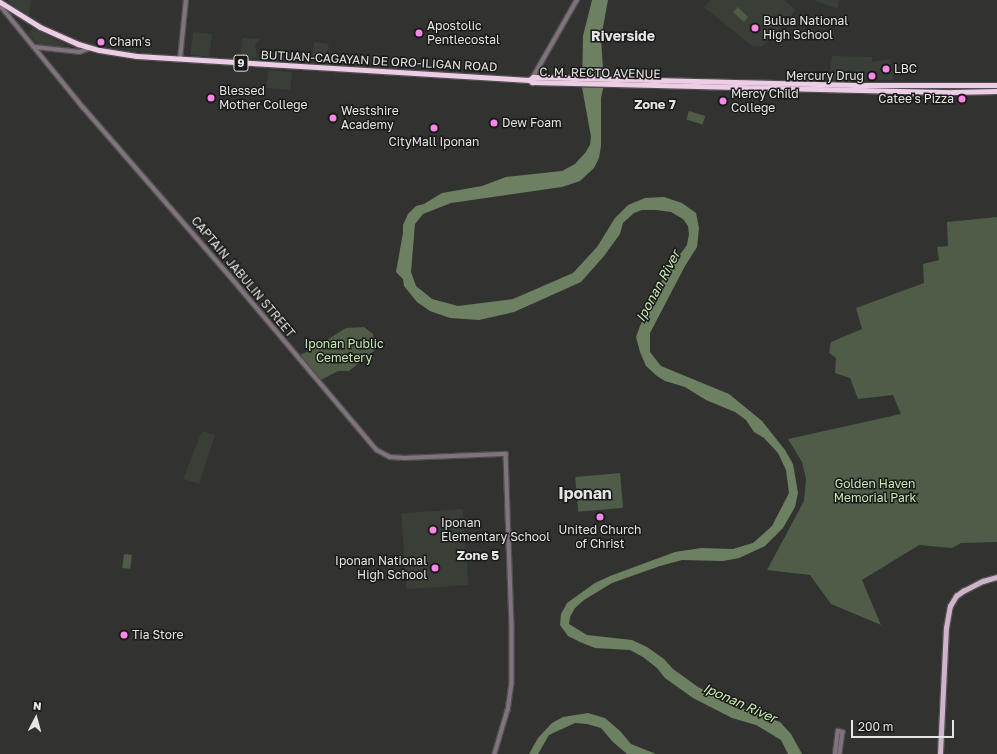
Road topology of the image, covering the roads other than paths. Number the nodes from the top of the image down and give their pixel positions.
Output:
1 (186, 0) edge
2 (577, 0) edge
3 (0, 2) edge
4 (0, 5) edge
5 (35, 48) junction
6 (91, 48) junction
7 (180, 59) junction
8 (531, 79) junction
9 (613, 80) junction
10 (997, 85) edge
11 (997, 91) edge
12 (997, 577) edge
13 (495, 754) edge
14 (835, 754) edge
15 (840, 754) edge
16 (940, 754) edge

1 - 7 street
2 - 8 street
3 - 6 highway, BUTUAN-CAGAYAN DE ORO-ILIGAN ROAD / 9
4 - 5 street, CAPTAIN JABULIN STREET
5 - 6 street
5 - 13 street, CAPTAIN JABULIN STREET
6 - 7 highway, BUTUAN-CAGAYAN DE ORO-ILIGAN ROAD / 9
7 - 8 highway, BUTUAN-CAGAYAN DE ORO-ILIGAN ROAD / 9
8 - 9 highway, C. M. RECTO AVENUE / 9
8 - 9 highway, C. M. RECTO AVENUE / 9
9 - 10 highway, C. M. RECTO AVENUE / 9
9 - 11 highway, C. M. RECTO AVENUE / 9
12 - 16 main road
14 - 15 street

